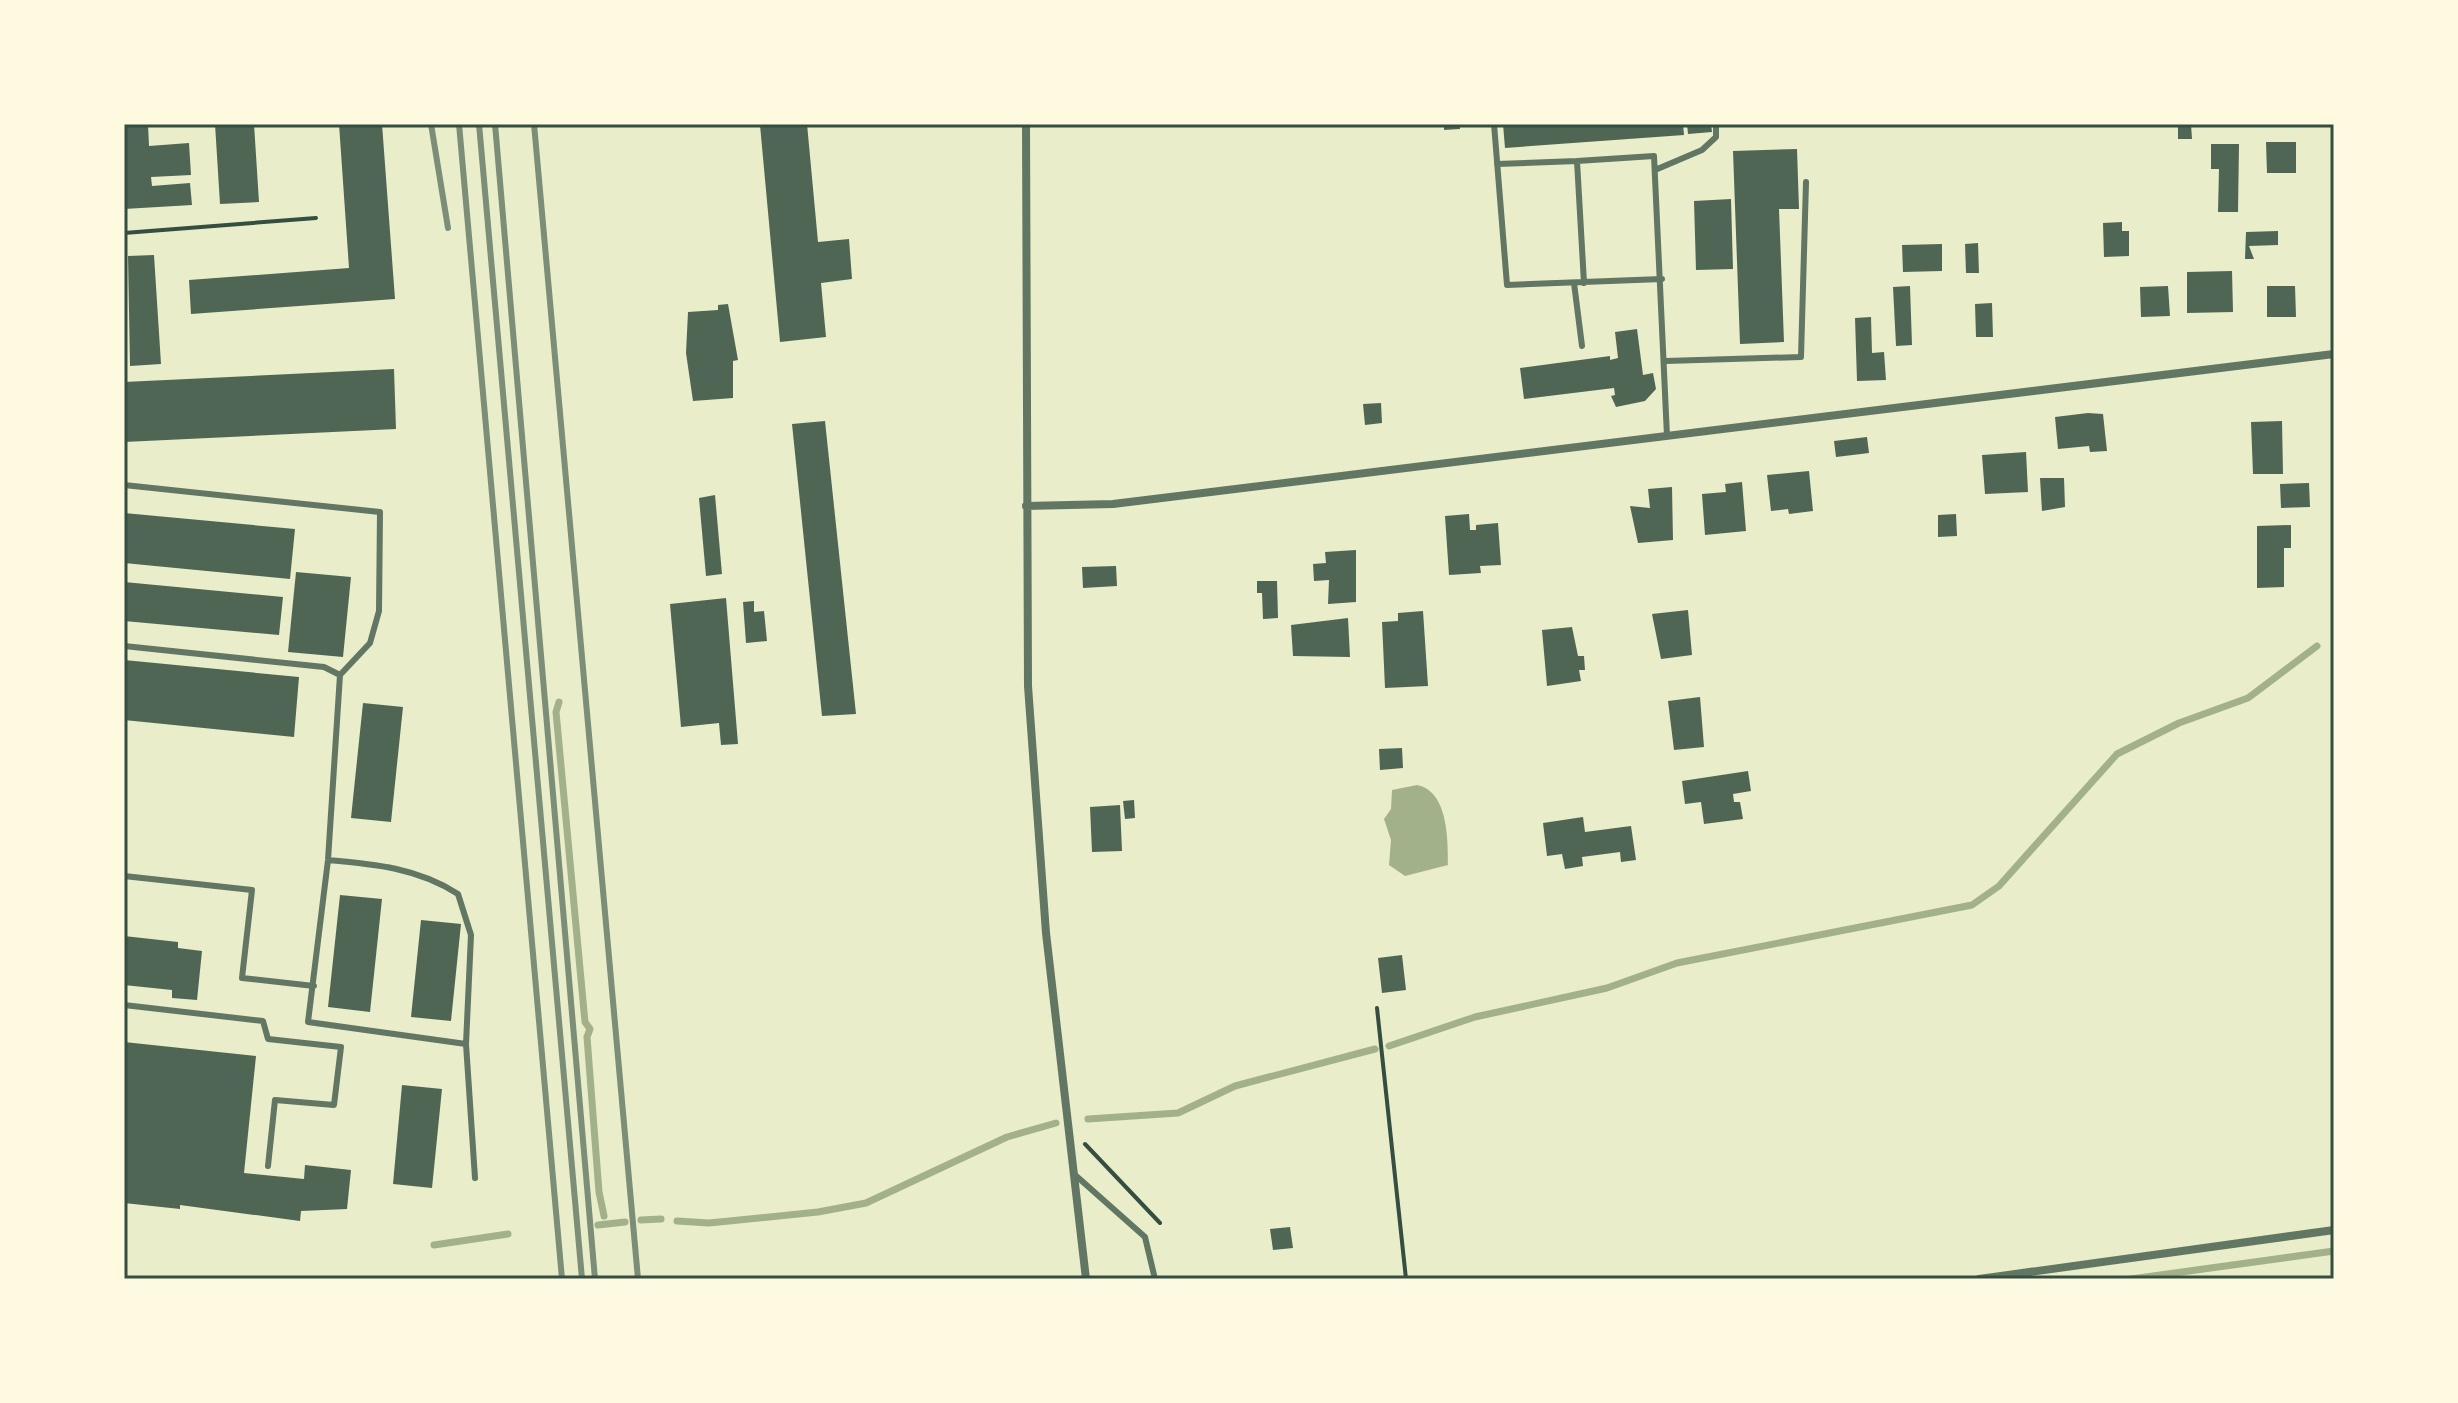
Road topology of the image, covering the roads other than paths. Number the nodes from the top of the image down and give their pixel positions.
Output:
1 (1026, 124) edge
2 (1494, 124) edge
3 (1716, 124) edge
4 (1577, 161) junction
5 (1497, 164) junction
6 (1655, 170) junction
7 (1806, 182) dead end
8 (1662, 279) junction
9 (1574, 283) junction
10 (1584, 283) junction
11 (1582, 346) dead end
12 (2334, 354) edge
13 (1666, 361) junction
14 (1667, 436) junction
15 (124, 485) edge
16 (1026, 506) junction
17 (124, 646) edge
18 (340, 675) junction
19 (328, 860) junction
20 (124, 876) edge
21 (314, 986) junction
22 (124, 1005) edge
23 (466, 1044) junction
24 (268, 1166) dead end
25 (1074, 1174) junction
26 (475, 1178) dead end
27 (2334, 1230) edge
28 (1086, 1279) edge
29 (1155, 1279) edge
30 (1979, 1279) edge

1 - 16 street
2 - 5 lane
3 - 6 lane
4 - 5 lane
4 - 6 lane
4 - 10 lane
5 - 9 lane
6 - 8 lane
7 - 13 lane
8 - 10 lane
8 - 13 lane
9 - 10 lane
9 - 11 lane
12 - 14 street
13 - 14 lane
14 - 16 street
15 - 18 lane
16 - 25 street
17 - 18 lane
18 - 19 lane
19 - 21 lane
19 - 23 lane
20 - 21 lane
21 - 23 lane
22 - 24 lane
23 - 26 lane
25 - 28 street
25 - 29 lane
27 - 30 street

